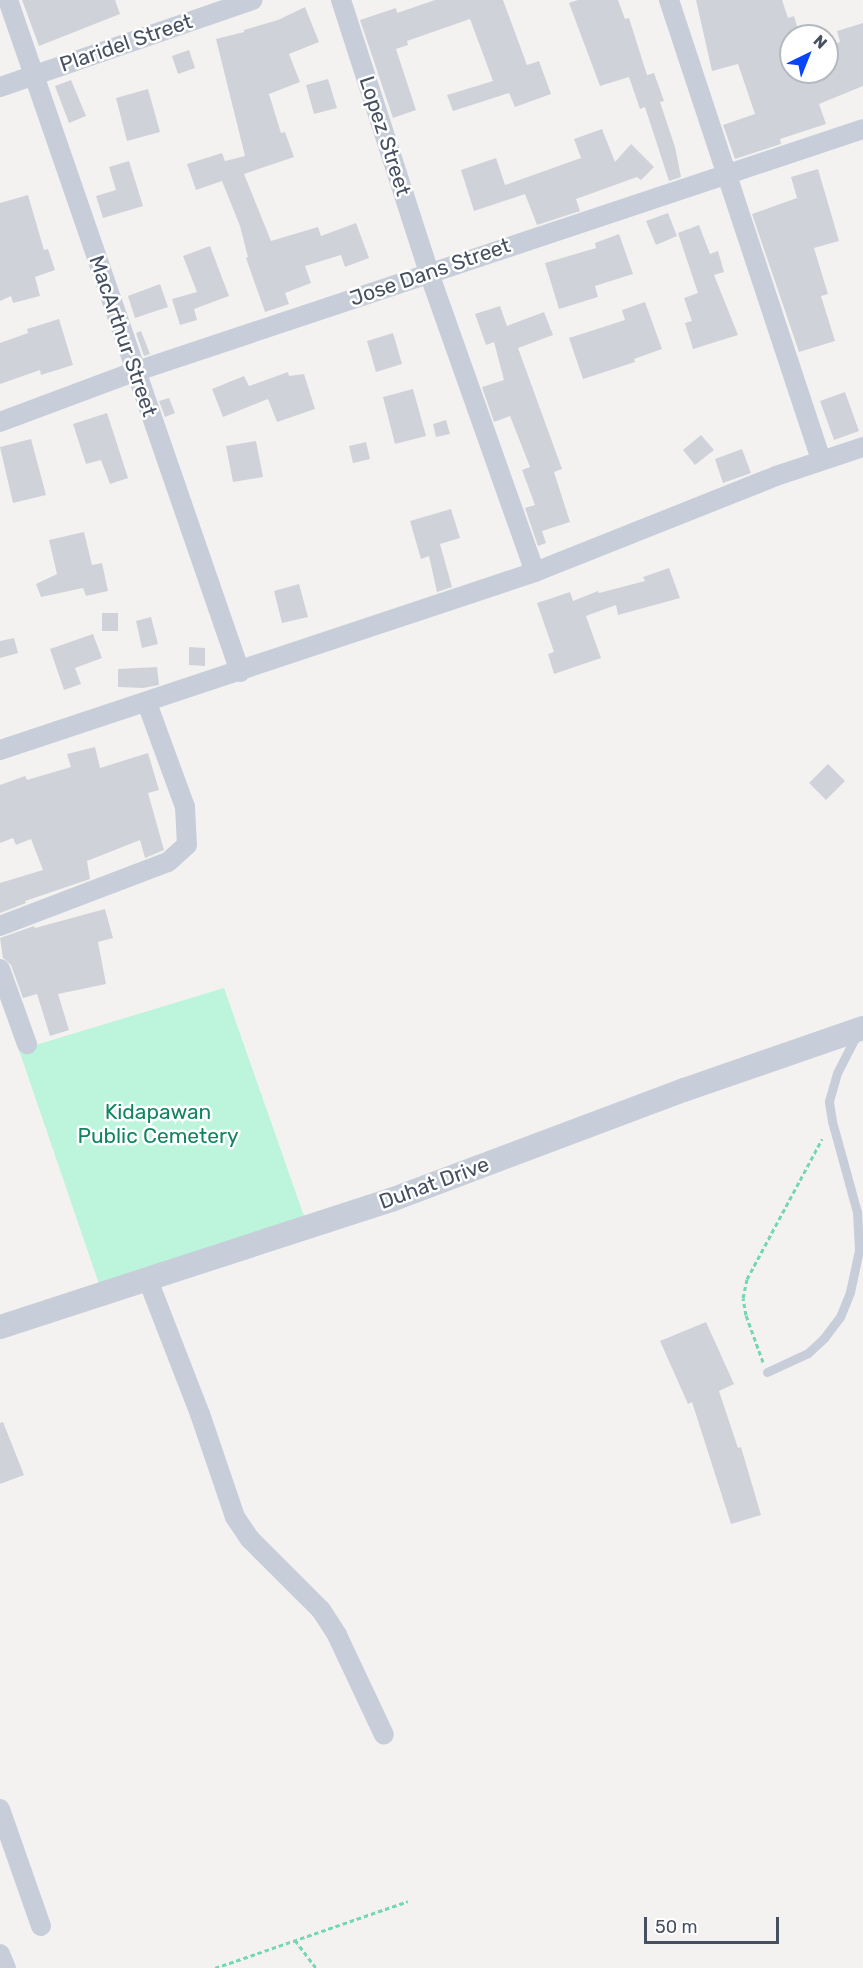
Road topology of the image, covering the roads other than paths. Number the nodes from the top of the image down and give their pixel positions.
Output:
1 (8, 0) edge
2 (252, 0) edge
3 (340, 0) edge
4 (669, 0) edge
5 (34, 75) junction
6 (0, 87) edge
7 (863, 129) edge
8 (726, 173) junction
9 (429, 273) junction
10 (134, 372) junction
11 (0, 422) edge
12 (863, 447) edge
13 (821, 460) junction
14 (536, 572) junction
15 (240, 672) junction
16 (147, 703) junction
17 (0, 750) edge
18 (0, 926) edge
19 (0, 969) edge
20 (861, 1028) edge
21 (27, 1044) dead end
22 (148, 1280) junction
23 (0, 1327) edge
24 (767, 1372) road end
25 (384, 1735) dead end
26 (0, 1809) edge
27 (41, 1926) dead end
28 (0, 1954) edge
29 (6, 1968) edge

1 - 5 street, MacArthur Street
2 - 5 street, Plaridel Street
3 - 9 street, Lopez Street
4 - 8 street
5 - 6 street, Plaridel Street
5 - 10 street, MacArthur Street
7 - 8 street, Jose Dans Street
8 - 9 street, Jose Dans Street
8 - 13 street
9 - 10 street, Jose Dans Street
9 - 14 street, Lopez Street
10 - 11 street, Jose Dans Street
10 - 15 street, MacArthur Street
12 - 13 street
13 - 14 street
14 - 15 street
15 - 16 street
16 - 17 street
16 - 18 street
19 - 21 street
20 - 22 street, Duhat Drive
20 - 24 lane
22 - 23 street, Duhat Drive
22 - 25 street
26 - 27 street
28 - 29 street

